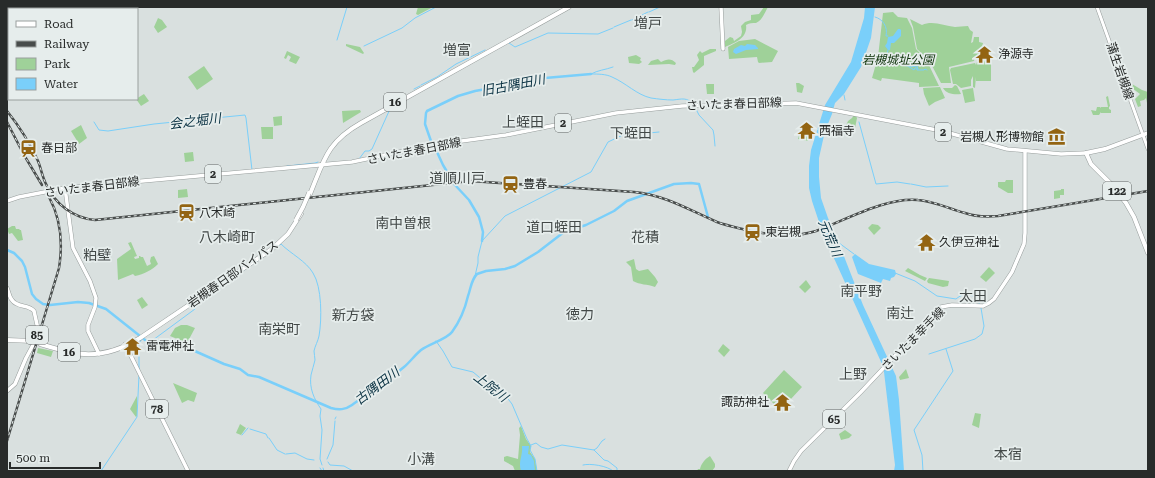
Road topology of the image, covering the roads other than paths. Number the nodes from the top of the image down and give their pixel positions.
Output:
1 (566, 7) edge
2 (569, 7) edge
3 (721, 7) edge
4 (1097, 7) edge
5 (723, 49) dead end
6 (1148, 133) edge
7 (1143, 135) junction
8 (1148, 149) edge
9 (1025, 151) junction
10 (1086, 153) junction
11 (321, 164) junction
12 (65, 188) junction
13 (7, 201) edge
14 (1148, 253) edge
15 (7, 288) edge
16 (7, 341) edge
17 (126, 345) junction
18 (98, 353) junction
19 (7, 390) edge
20 (188, 471) edge
21 (789, 471) edge

1 - 11 highway, 岩槻春日部バイパス / 16
2 - 11 highway, 岩槻春日部バイパス / 16
3 - 5 main road
4 - 7 main road, 蒲生岩槻線
6 - 7 highway
7 - 8 main road, 蒲生岩槻線
7 - 10 highway
9 - 10 main road, 2
9 - 11 main road, さいたま春日部線 / 2
9 - 21 main road, さいたま幸手線 / 65
10 - 14 highway, 122
11 - 12 main road, さいたま春日部線 / 2
11 - 17 highway, 岩槻春日部バイパス / 16, bridge
12 - 13 main road, さいたま春日部線 / 2
12 - 18 main road
15 - 19 main road, 85
16 - 18 highway, 岩槻春日部バイパス / 16, bridge
17 - 18 highway, 岩槻春日部バイパス / 16
17 - 20 main road, 78

